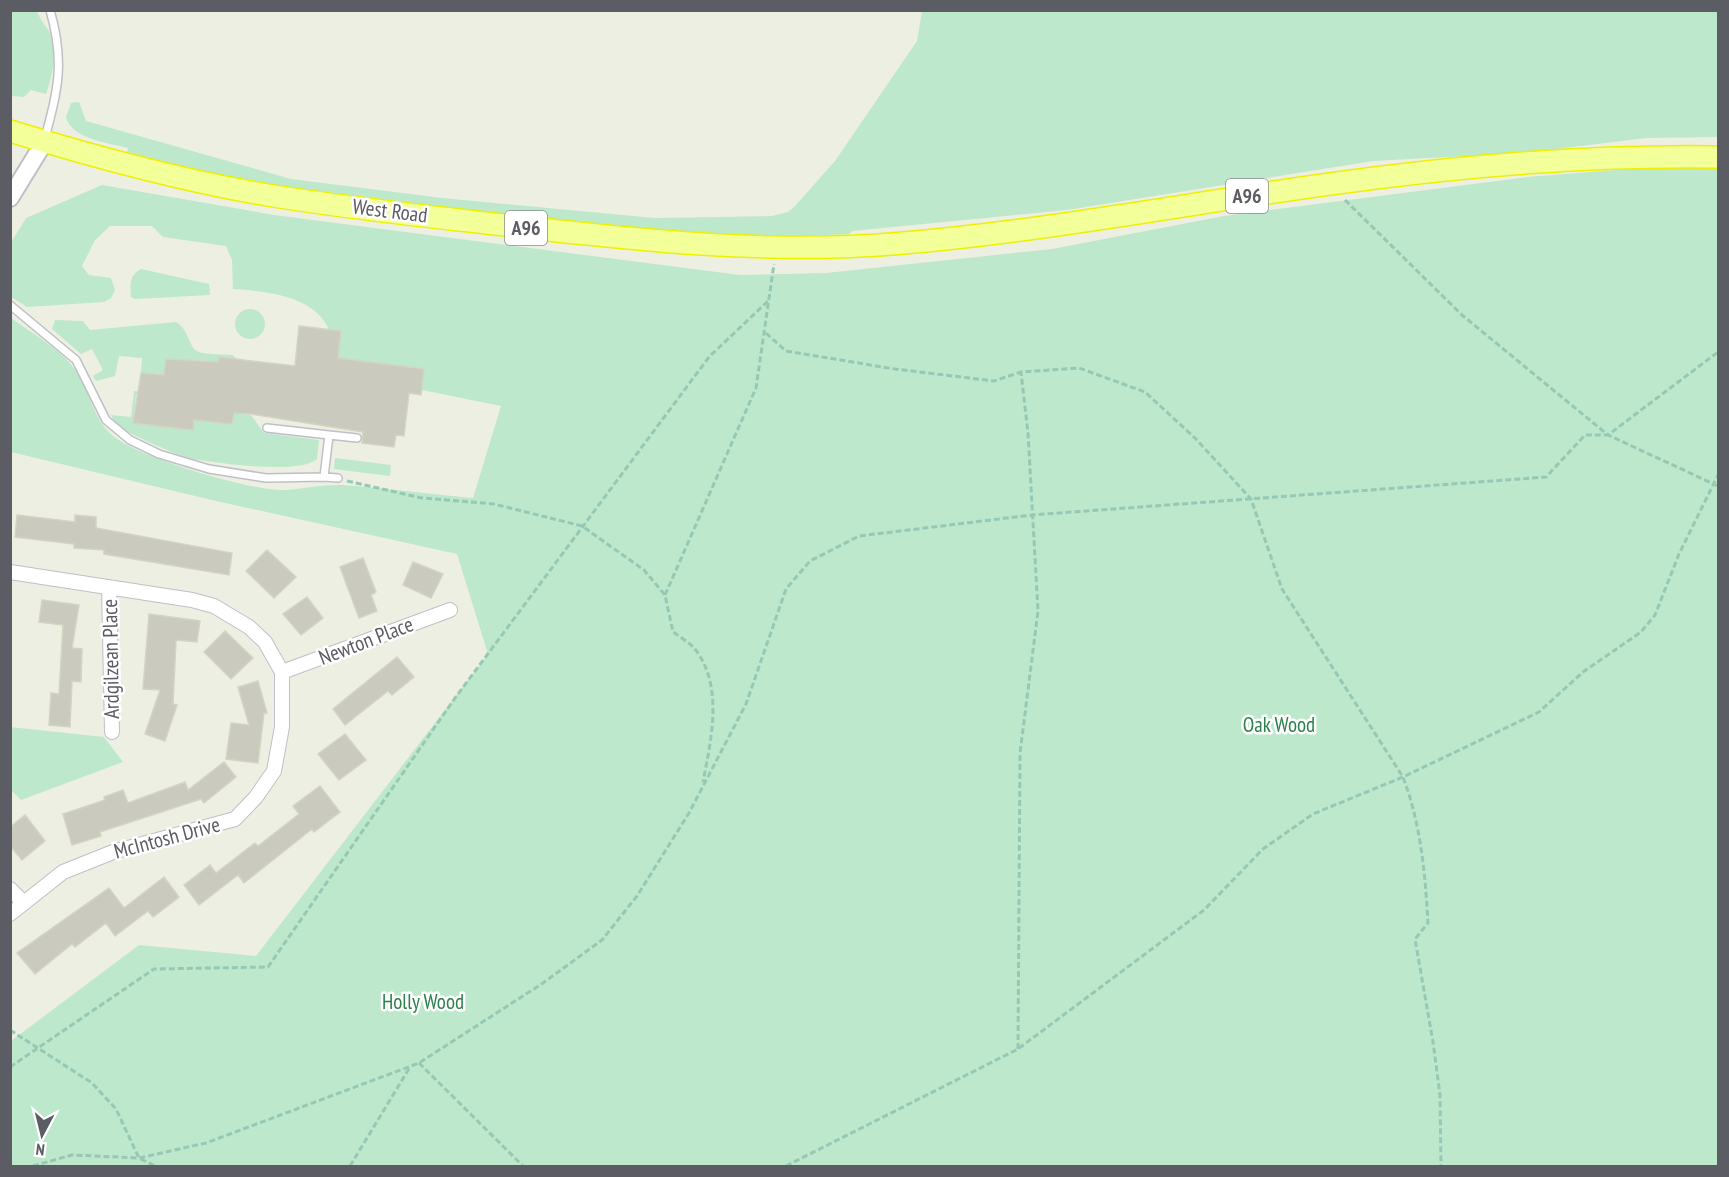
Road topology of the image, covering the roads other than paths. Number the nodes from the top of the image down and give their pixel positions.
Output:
1 (50, 10) edge
2 (11, 133) edge
3 (45, 141) junction
4 (1719, 157) edge
5 (10, 198) edge
6 (10, 305) edge
7 (267, 428) dead end
8 (329, 435) junction
9 (357, 438) dead end
10 (324, 477) junction
11 (338, 478) road end
12 (10, 572) edge
13 (109, 587) junction
14 (450, 610) dead end
15 (282, 672) junction
16 (112, 732) dead end
17 (10, 889) edge
18 (24, 903) junction
19 (10, 914) edge

1 - 3 lane
2 - 3 highway, West Road / A96
3 - 4 highway, West Road / A96
3 - 5 street
6 - 10 lane
7 - 8 lane
8 - 9 lane
8 - 10 lane
10 - 11 lane
12 - 13 street, McIntosh Drive
13 - 15 street, McIntosh Drive
13 - 16 street, Ardgilzean Place
14 - 15 street, Newton Place
15 - 18 street, McIntosh Drive
17 - 18 street
18 - 19 street, McIntosh Drive

